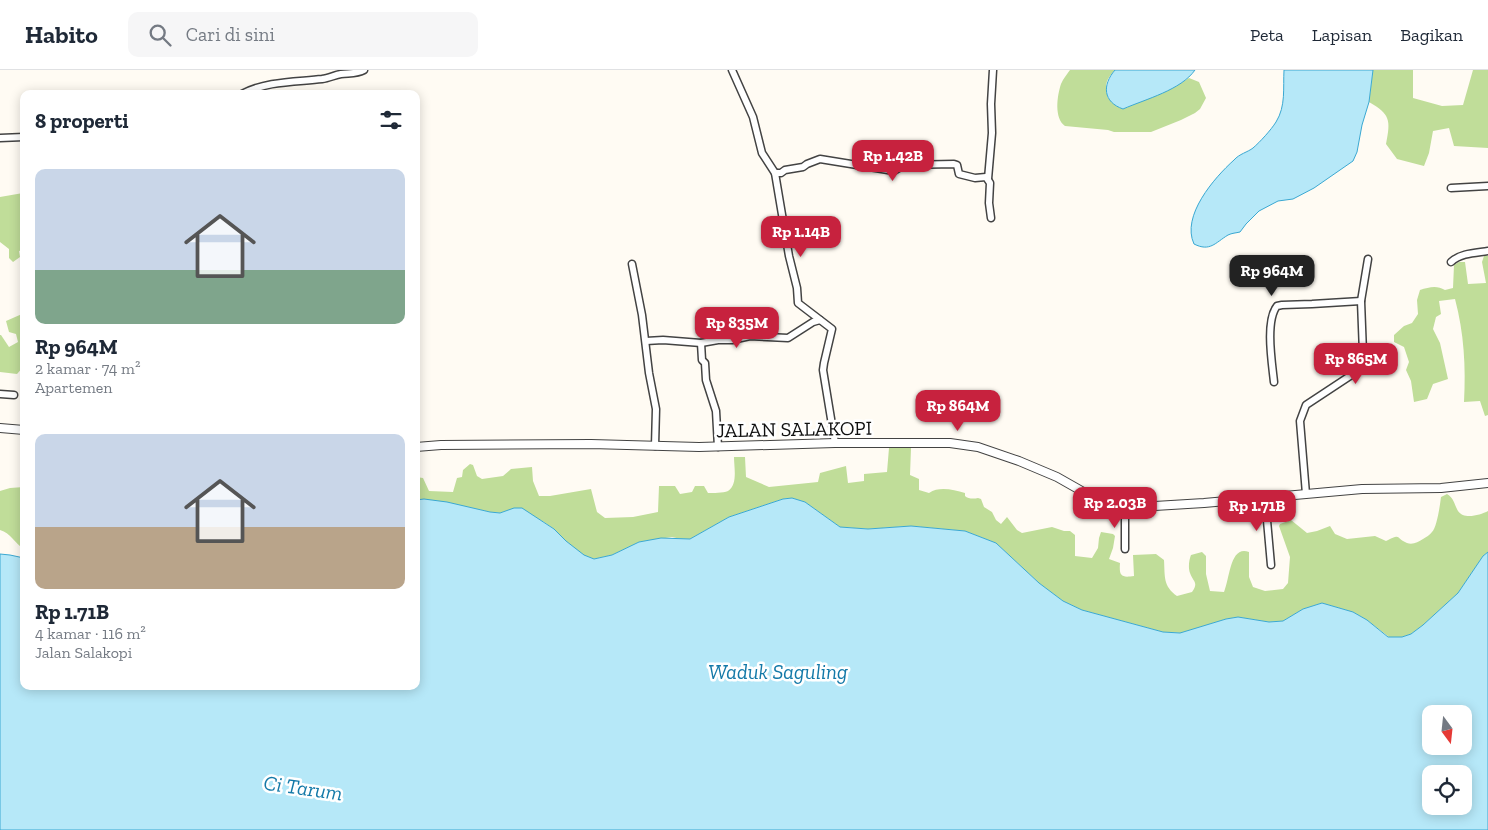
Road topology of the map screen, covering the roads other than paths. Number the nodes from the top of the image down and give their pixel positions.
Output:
1 (364, 70) edge
2 (732, 70) edge
3 (993, 70) edge
4 (250, 90) edge
5 (20, 137) edge
6 (0, 138) edge
7 (775, 173) junction
8 (988, 179) junction
9 (1488, 186) edge
10 (1451, 188) dead end
11 (991, 218) dead end
12 (1488, 251) edge
13 (1368, 259) dead end
14 (1451, 262) dead end
15 (632, 264) dead end
16 (1361, 301) junction
17 (820, 320) junction
18 (646, 341) junction
19 (701, 343) junction
20 (1274, 382) dead end
21 (0, 394) edge
22 (14, 394) dead end
23 (0, 428) edge
24 (20, 430) edge
25 (835, 443) junction
26 (655, 446) junction
27 (420, 447) edge
28 (718, 447) junction
29 (1488, 482) edge
30 (1306, 494) junction
31 (1265, 498) junction
32 (1125, 508) junction
33 (1125, 549) dead end
34 (1271, 565) dead end

1 - 4 street
2 - 7 street
3 - 8 street
5 - 6 street
7 - 8 street
7 - 17 street
8 - 11 street
9 - 10 street
12 - 14 street
13 - 16 street
15 - 18 street
16 - 20 street
16 - 30 street
17 - 19 street
17 - 25 street
18 - 19 street
18 - 26 street
19 - 28 street
21 - 22 street
23 - 24 street
25 - 28 street, JALAN SALAKOPI
25 - 32 street, JALAN SALAKOPI
26 - 27 street, JALAN SALAKOPI
26 - 28 street, JALAN SALAKOPI
29 - 30 street, JALAN SALAKOPI
30 - 31 street, JALAN SALAKOPI
31 - 32 street, JALAN SALAKOPI
31 - 34 street
32 - 33 street

